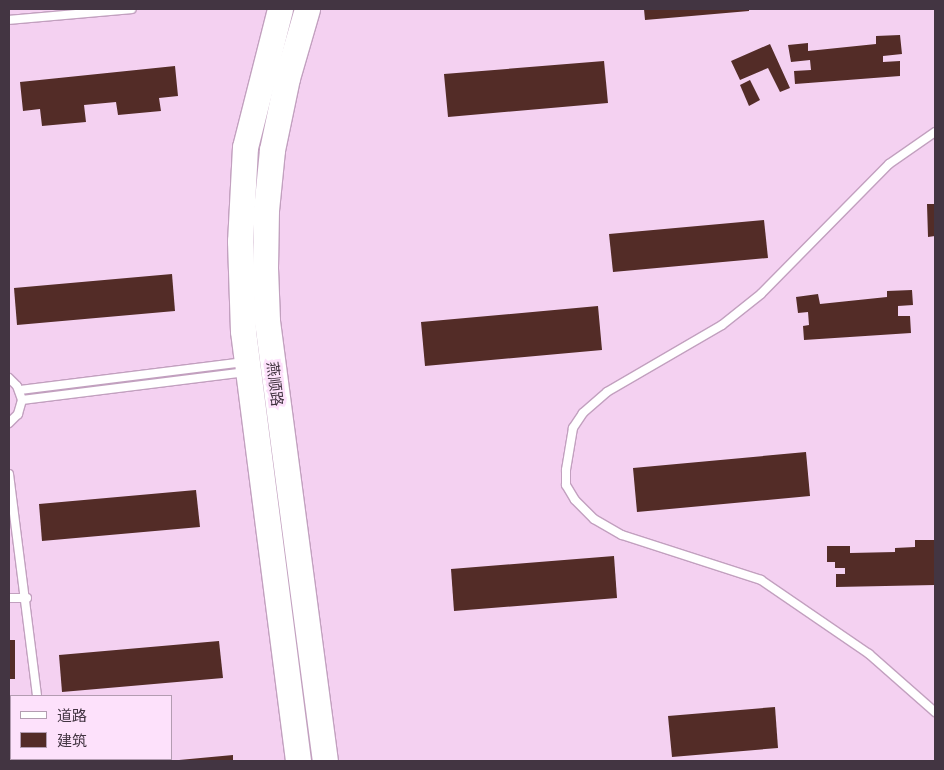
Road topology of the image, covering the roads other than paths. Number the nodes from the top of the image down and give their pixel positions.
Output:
1 (132, 9) edge
2 (280, 9) edge
3 (307, 9) edge
4 (73, 11) edge
5 (42, 13) edge
6 (9, 20) edge
7 (935, 132) edge
8 (247, 367) junction
9 (9, 378) edge
10 (20, 390) junction
11 (22, 400) junction
12 (9, 423) edge
13 (9, 474) edge
14 (9, 598) edge
15 (26, 598) junction
16 (37, 695) edge
17 (935, 712) edge
18 (298, 761) edge
19 (325, 761) edge

1 - 4 lane
2 - 8 main road, 燕顺路
3 - 19 main road, 燕顺路
4 - 5 lane
5 - 6 lane
7 - 17 lane
8 - 10 lane
8 - 11 lane
8 - 18 main road, 燕顺路
9 - 10 lane
10 - 11 lane
11 - 12 lane
13 - 15 lane
14 - 15 lane
15 - 16 lane

